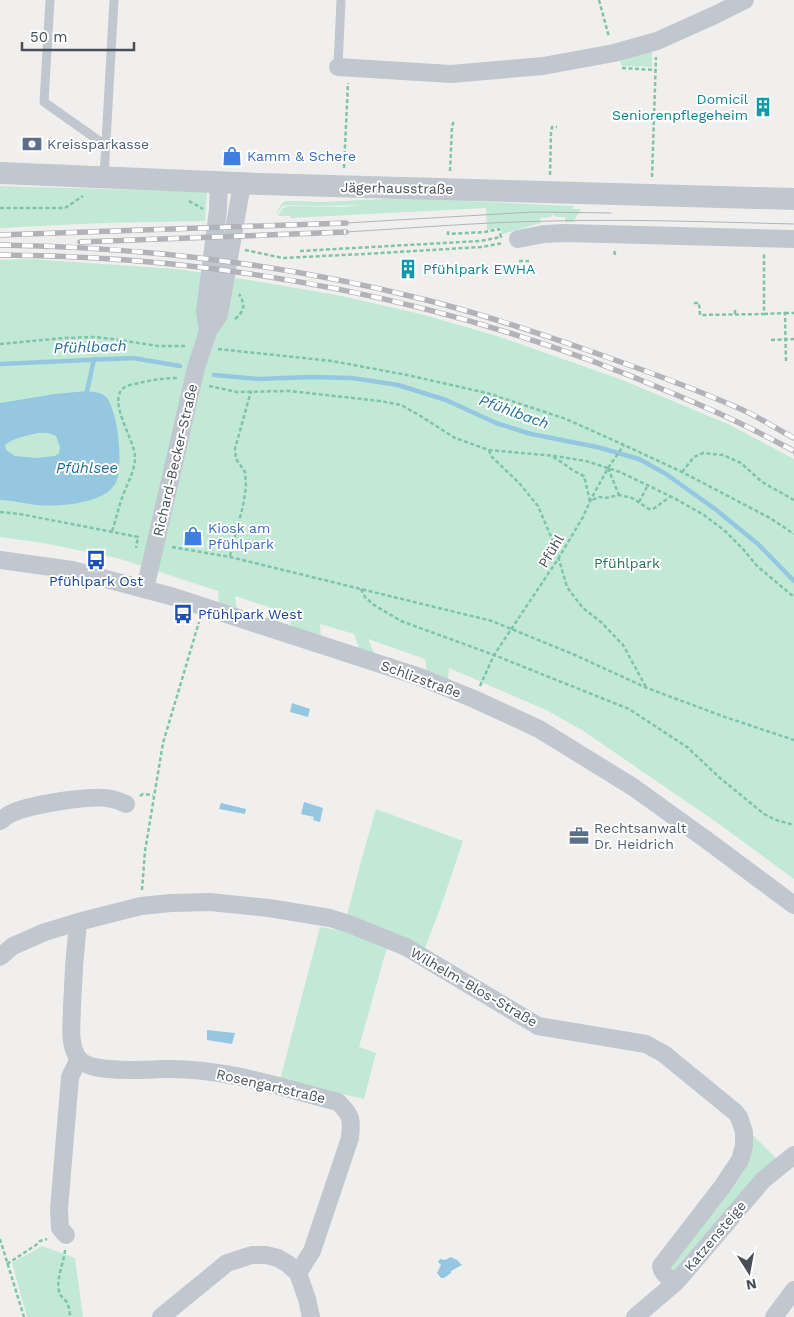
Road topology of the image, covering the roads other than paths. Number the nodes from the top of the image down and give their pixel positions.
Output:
1 (50, 0) edge
2 (114, 0) edge
3 (341, 0) edge
4 (745, 0) edge
5 (343, 68) joint
6 (105, 145) junction
7 (0, 173) edge
8 (104, 177) junction
9 (219, 183) junction
10 (242, 184) junction
11 (794, 199) edge
12 (518, 239) road end
13 (794, 239) edge
14 (205, 339) junction
15 (0, 560) edge
16 (145, 589) junction
17 (126, 804) dead end
18 (0, 821) edge
19 (794, 905) edge
20 (78, 922) junction
21 (0, 957) edge
22 (79, 1060) junction
23 (794, 1155) edge
24 (66, 1236) road end
25 (298, 1273) junction
26 (675, 1283) junction
27 (794, 1290) edge
28 (161, 1317) edge
29 (311, 1317) edge
30 (635, 1317) edge
31 (774, 1317) edge

1 - 6 lane
2 - 6 lane
3 - 5 lane
4 - 5 street
6 - 8 lane
7 - 8 street, Jägerhausstraße
8 - 9 street, Jägerhausstraße
9 - 10 street, Jägerhausstraße
9 - 14 street, Richard-Becker-Straße
10 - 11 street, Jägerhausstraße
10 - 14 street, Richard-Becker-Straße
12 - 13 street
14 - 16 street, Richard-Becker-Straße
15 - 16 street, Schlizstraße
16 - 19 street, Schlizstraße
17 - 18 street
20 - 21 street, Wilhelm-Blos-Straße
20 - 22 street
20 - 26 street, Wilhelm-Blos-Straße
22 - 24 street
22 - 25 street, Rosengartstraße
23 - 26 street, Katzensteige
25 - 28 street
25 - 29 street
26 - 30 street, Katzensteige
27 - 31 street

